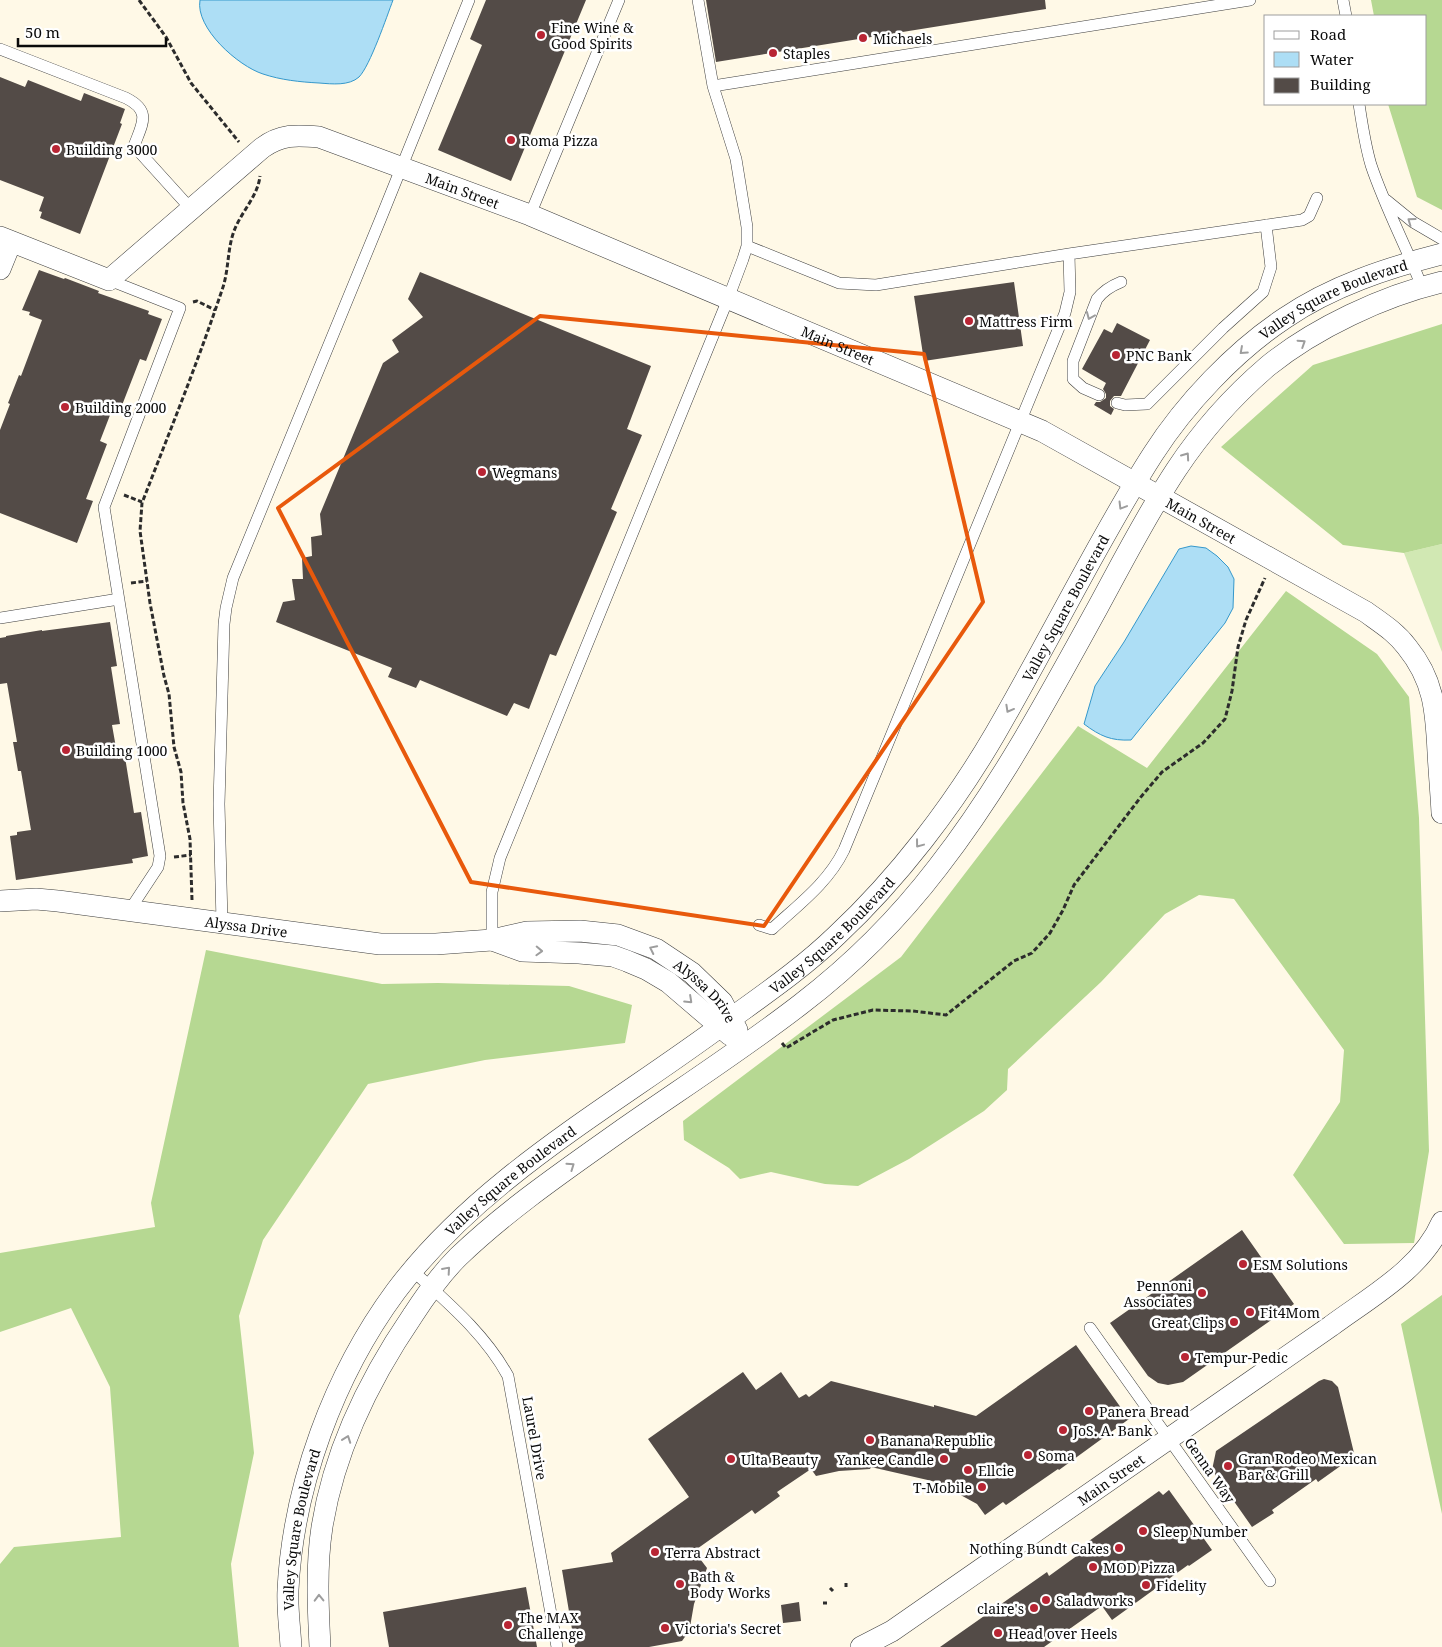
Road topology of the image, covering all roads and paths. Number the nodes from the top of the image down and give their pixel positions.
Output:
1 (138, 0) edge
2 (469, 0) edge
3 (619, 0) edge
4 (698, 0) edge
5 (1250, 0) edge
6 (1344, 0) edge
7 (1346, 15) edge
8 (0, 49) edge
9 (713, 86) junction
10 (1359, 105) edge
11 (252, 156) junction
12 (401, 168) junction
13 (1317, 198) dead end
14 (1384, 198) junction
15 (191, 209) junction
16 (530, 215) junction
17 (1266, 225) junction
18 (1442, 239) edge
19 (5, 240) edge
20 (746, 246) junction
21 (1069, 254) junction
22 (1442, 254) edge
23 (1412, 261) junction
24 (0, 269) edge
25 (109, 280) junction
26 (1121, 282) dead end
27 (1432, 285) edge
28 (728, 299) junction
29 (180, 308) junction
30 (215, 310) junction
31 (1099, 395) dead end
32 (1117, 403) dead end
33 (1021, 422) junction
34 (1136, 483) junction
35 (1160, 497) junction
36 (1274, 560) junction
37 (119, 600) junction
38 (0, 618) edge
39 (1439, 712) edge
40 (1442, 813) edge
41 (192, 900) dead end
42 (0, 901) edge
43 (129, 911) junction
44 (222, 922) junction
45 (759, 925) dead end
46 (492, 940) junction
47 (726, 1023) junction
48 (778, 1038) dead end
49 (744, 1045) junction
50 (1441, 1225) edge
51 (412, 1271) junction
52 (432, 1289) junction
53 (1090, 1328) dead end
54 (1169, 1439) junction
55 (1270, 1581) dead end
56 (898, 1639) edge
57 (291, 1647) edge
58 (320, 1647) edge
59 (557, 1647) edge
60 (861, 1647) edge

1 - 11 path
2 - 12 lane
3 - 16 lane
4 - 9 lane
5 - 9 lane
6 - 7 lane
8 - 15 lane
9 - 20 lane
10 - 14 lane
11 - 12 street, Main Street
11 - 15 street, Main Street
11 - 30 path
12 - 16 street, Main Street
12 - 44 lane
13 - 17 lane
18 -> 14 lane
14 - 23 lane
15 - 25 street, Main Street
16 - 28 street, Main Street
17 - 21 lane
17 - 32 lane
19 - 24 street
19 - 25 street
20 - 21 lane
20 - 28 lane
21 - 33 lane
22 - 23 street, Valley Square Boulevard
23 - 27 lane
23 -> 34 street, Valley Square Boulevard
25 - 29 lane
26 -> 31 lane
35 -> 27 street, Valley Square Boulevard
28 - 33 street, Main Street
28 - 46 lane
29 - 30 path
29 - 37 lane
30 - 41 path
33 - 34 street, Main Street
33 - 45 lane
34 - 35 street, Main Street
34 -> 47 street, Valley Square Boulevard
35 - 36 street, Main Street
35 - 49 street, Valley Square Boulevard
36 - 39 street, Main Street
36 - 48 path
37 - 38 lane
37 - 43 lane
39 - 40 street, Main Street
42 - 43 street, Alyssa Drive
43 - 44 street, Alyssa Drive
44 - 46 street, Alyssa Drive
46 - 47 street, Alyssa Drive
47 - 49 street, Alyssa Drive
47 - 51 street, Valley Square Boulevard
52 -> 49 street, Valley Square Boulevard
50 - 54 street, Main Street
51 - 52 lane, Laurel Drive
51 - 57 street, Valley Square Boulevard
58 -> 52 street, Valley Square Boulevard
52 - 59 lane, Laurel Drive
53 - 54 lane, Genna Way
54 - 55 lane, Genna Way
54 - 56 street, Main Street
56 - 60 street, Main Street

